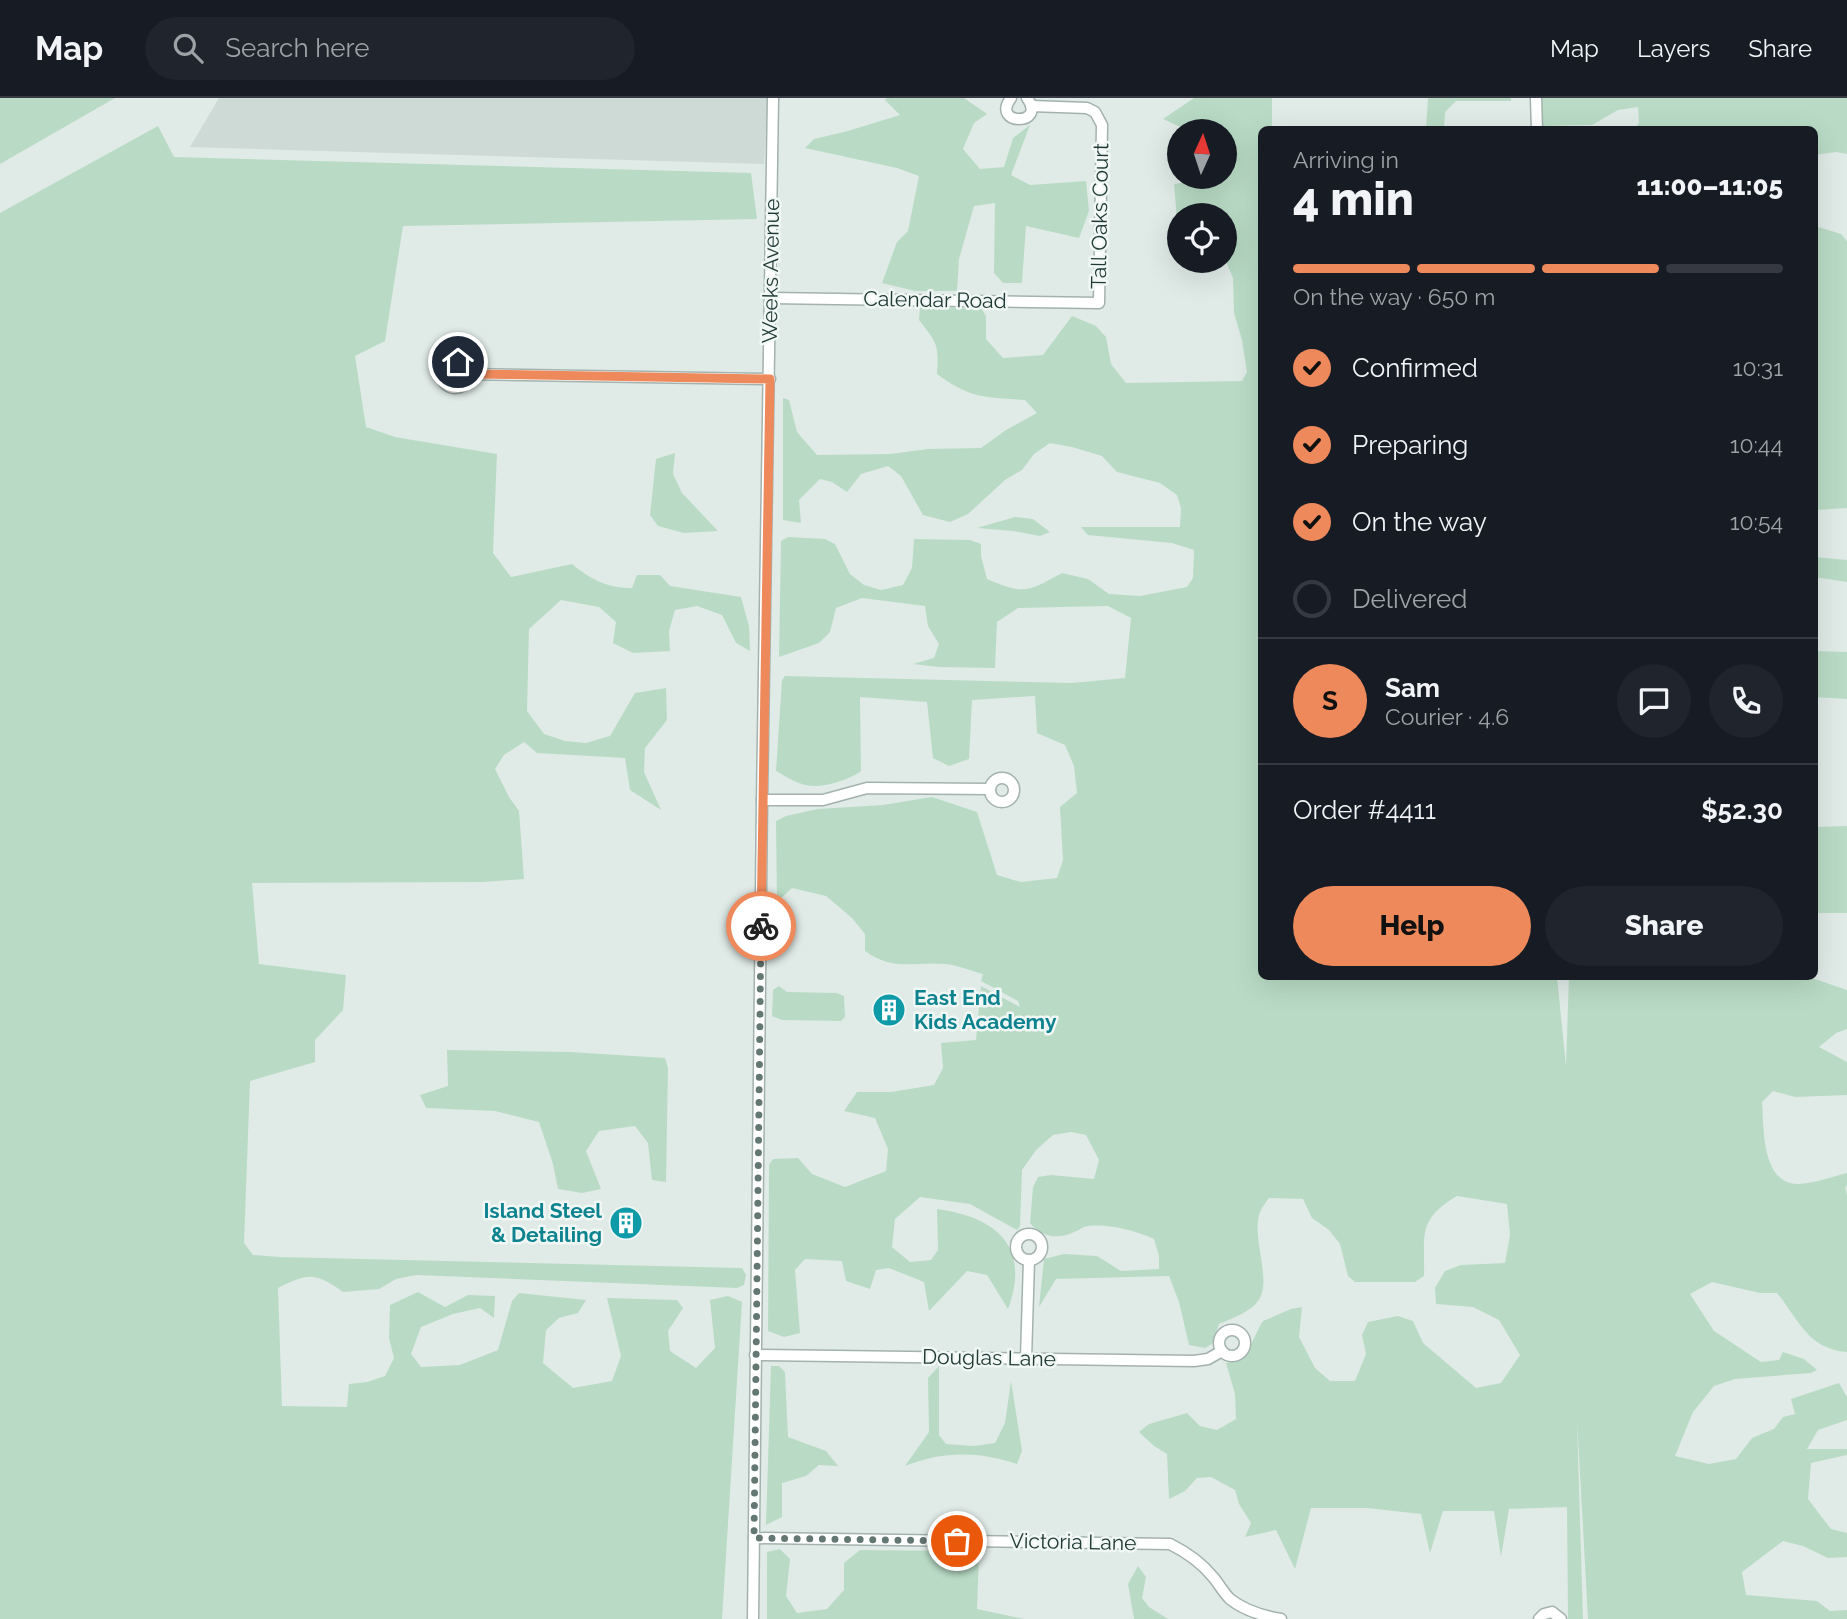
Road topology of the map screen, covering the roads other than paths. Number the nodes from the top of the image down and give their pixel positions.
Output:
1 (773, 98) edge
2 (1011, 98) edge
3 (1536, 98) edge
4 (1029, 102) edge
5 (1537, 126) edge
6 (771, 298) junction
7 (1098, 303) joint
8 (468, 374) dead end
9 (770, 379) junction
10 (990, 789) dead end
11 (762, 800) junction
12 (1029, 1260) dead end
13 (1222, 1351) dead end
14 (755, 1355) junction
15 (1026, 1359) junction
16 (754, 1538) junction
17 (753, 1619) edge
18 (1281, 1619) edge
19 (1539, 1619) edge
20 (1561, 1619) edge

1 - 6 street, Weeks Avenue
2 - 4 street, Tall Oaks Court
3 - 5 street
4 - 7 street, Tall Oaks Court
6 - 7 street, Calendar Road
6 - 9 street, Weeks Avenue
8 - 9 street
9 - 11 street, Weeks Avenue
10 - 11 street
11 - 14 street, Weeks Avenue
12 - 15 street
13 - 15 street, Douglas Lane
14 - 15 street, Douglas Lane
14 - 16 street, Weeks Avenue
16 - 17 street, Weeks Avenue
16 - 18 street, Victoria Lane
19 - 20 street

